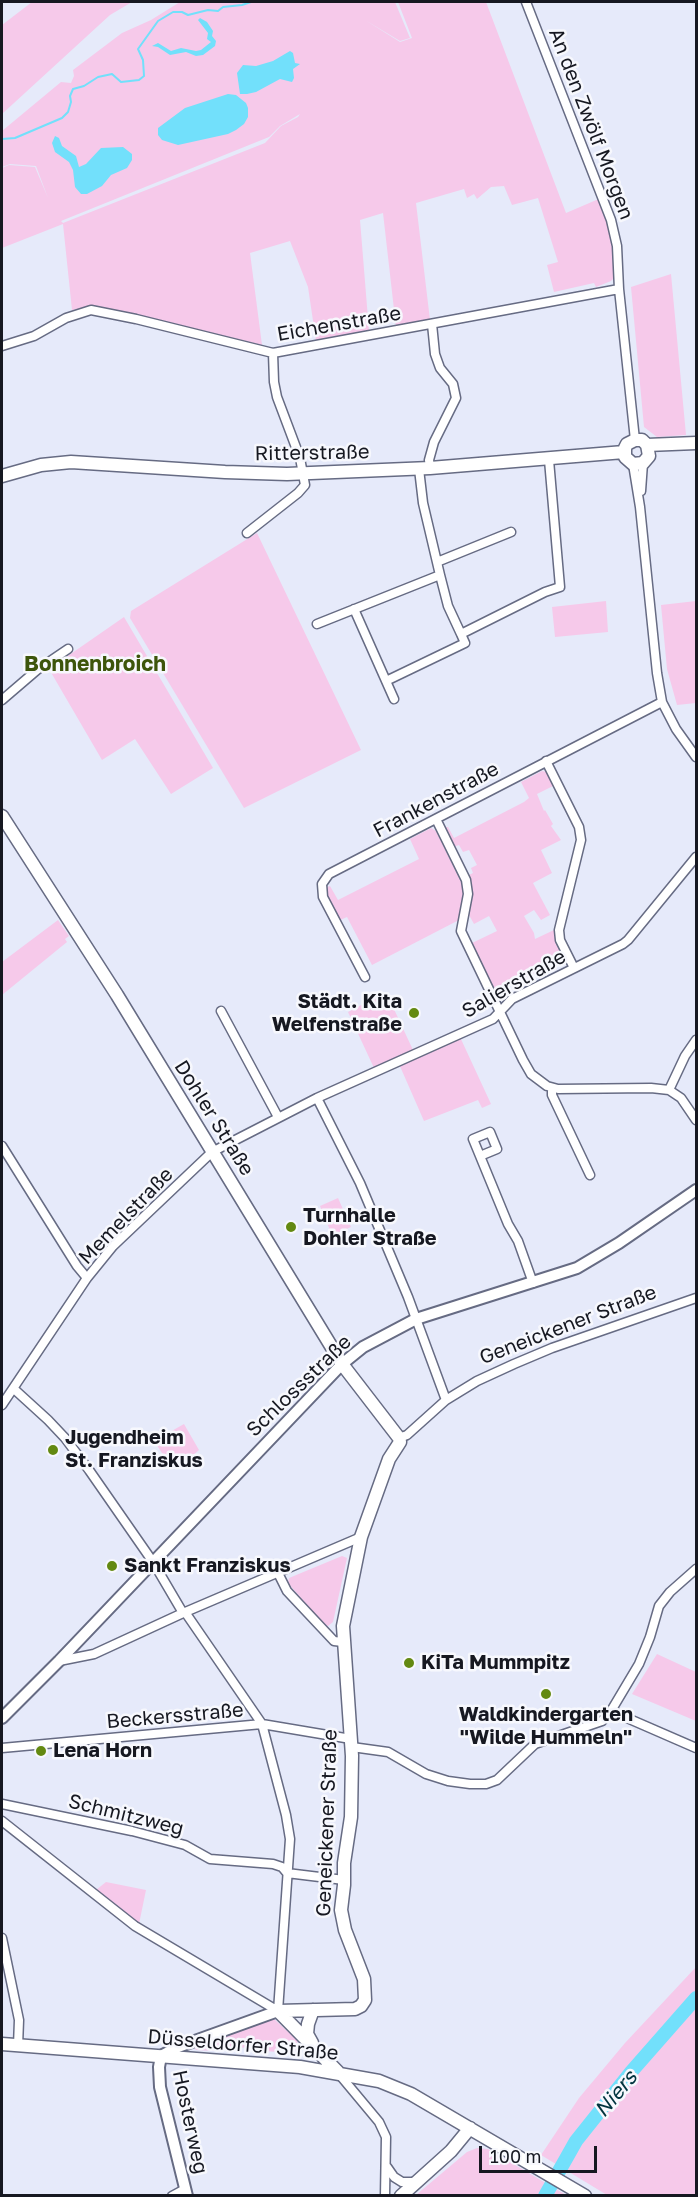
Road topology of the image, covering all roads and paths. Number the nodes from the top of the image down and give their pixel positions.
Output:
1 (526, 2) edge
2 (619, 289) junction
3 (432, 324) junction
4 (2, 346) edge
5 (273, 353) junction
6 (635, 440) junction
7 (696, 443) edge
8 (624, 453) junction
9 (643, 457) junction
10 (549, 459) junction
11 (424, 468) junction
12 (304, 473) junction
13 (2, 476) edge
14 (511, 532) dead end
15 (246, 533) dead end
16 (437, 562) junction
17 (440, 576) junction
18 (354, 609) junction
19 (317, 624) dead end
20 (461, 634) junction
21 (68, 649) dead end
22 (386, 681) junction
23 (394, 699) dead end
24 (2, 700) edge
25 (662, 702) junction
26 (696, 757) edge
27 (546, 761) junction
28 (2, 816) edge
29 (436, 819) junction
30 (696, 857) edge
31 (574, 968) junction
32 (365, 978) dead end
33 (220, 1011) dead end
34 (500, 1012) junction
35 (696, 1040) edge
36 (552, 1088) junction
37 (669, 1090) junction
38 (317, 1098) junction
39 (278, 1117) junction
40 (696, 1119) edge
41 (2, 1146) edge
42 (212, 1152) junction
43 (480, 1156) dead end
44 (590, 1175) dead end
45 (696, 1190) edge
46 (87, 1278) junction
47 (533, 1283) junction
48 (696, 1298) edge
49 (416, 1319) junction
50 (342, 1364) junction
51 (14, 1389) junction
52 (446, 1400) junction
53 (2, 1405) edge
54 (399, 1438) junction
55 (361, 1537) junction
56 (153, 1562) junction
57 (696, 1569) edge
58 (279, 1573) junction
59 (184, 1613) junction
60 (343, 1642) junction
61 (59, 1662) junction
62 (611, 1711) junction
63 (2, 1718) edge
64 (262, 1724) junction
65 (351, 1743) junction
66 (2, 1748) edge
67 (696, 1748) edge
68 (2, 1804) edge
69 (2, 1821) edge
70 (287, 1873) junction
71 (344, 1880) junction
72 (2, 1938) edge
73 (313, 2010) junction
74 (278, 2011) junction
75 (2, 2044) edge
76 (312, 2044) junction
77 (18, 2046) junction
78 (161, 2056) junction
79 (338, 2073) junction
80 (470, 2128) junction
81 (386, 2166) junction
82 (415, 2182) junction
83 (186, 2192) edge
84 (172, 2196) edge
85 (385, 2196) edge
86 (401, 2196) edge
87 (585, 2196) edge

1 - 2 street, An den Zwölf Morgen
2 - 3 street, Eichenstraße
2 - 6 street, An den Zwölf Morgen
3 - 5 street, Eichenstraße
3 - 11 street
4 - 5 street, Eichenstraße
5 - 12 street
6 - 8 main road
6 - 9 main road
7 - 9 main road
8 - 9 main road
8 - 10 main road, Ritterstraße
9 - 25 street
10 - 11 main road, Ritterstraße
10 - 20 street
11 - 12 main road, Ritterstraße
11 - 16 street
12 - 13 main road, Ritterstraße
12 - 15 street
14 - 16 street
16 - 17 street
17 - 18 street
17 - 20 street
18 - 19 street
18 - 22 street
20 - 22 street
21 - 24 street
22 - 23 street
25 - 26 street
25 - 27 street, Frankenstraße
27 - 29 street, Frankenstraße
27 - 31 street
28 - 42 main road, Dohler Straße
29 - 32 street, Frankenstraße
29 - 34 street
30 - 31 street, Salierstraße
31 - 34 street, Salierstraße
33 - 39 street
34 - 36 street
34 - 38 street, Salierstraße
35 - 37 street
36 - 37 street
36 - 44 street
37 - 40 street
38 - 39 street, Memelstraße
38 - 49 street
39 - 42 street, Memelstraße
41 - 46 street
42 - 46 street, Memelstraße
42 - 50 main road, Dohler Straße
43 - 47 street
45 - 47 street, Schlossstraße
46 - 51 street, Memelstraße
47 - 49 street, Schlossstraße
48 - 52 street, Geneickener Straße
49 - 50 street, Schlossstraße
49 - 52 street
50 - 54 main road, Dohler Straße
50 - 56 street, Schlossstraße
51 - 53 street, Memelstraße
51 - 56 street
52 - 54 street, Geneickener Straße
54 - 55 main road, Geneickener Straße
55 - 58 street
55 - 60 main road, Geneickener Straße
56 - 59 street
56 - 61 street, Schlossstraße
57 - 62 street
58 - 59 street
58 - 60 street
59 - 61 street
59 - 64 street
60 - 65 main road, Geneickener Straße
61 - 63 street, Schlossstraße
62 - 65 street, Beckersstraße
62 - 67 street
64 - 65 street, Beckersstraße
64 - 66 street, Beckersstraße
64 - 70 street
65 - 71 main road, Geneickener Straße
68 - 70 street, Schmitzweg
69 - 74 street
70 - 71 street, Schmitzweg
70 - 74 street
71 - 73 main road, Geneickener Straße
72 - 77 street
73 - 74 main road, Geneickener Straße
73 - 76 main road
74 - 76 main road
74 - 78 street, Geneickener Straße
75 - 77 main road, Düsseldorfer Straße
76 - 79 main road
77 - 78 main road, Düsseldorfer Straße
78 - 79 main road, Düsseldorfer Straße
78 - 83 street, Hosterweg
79 - 80 main road, Düsseldorfer Straße
79 - 81 street
80 - 82 main road
80 - 87 main road, Düsseldorfer Straße
81 - 82 street
81 - 85 street
82 - 86 main road
83 - 84 street

